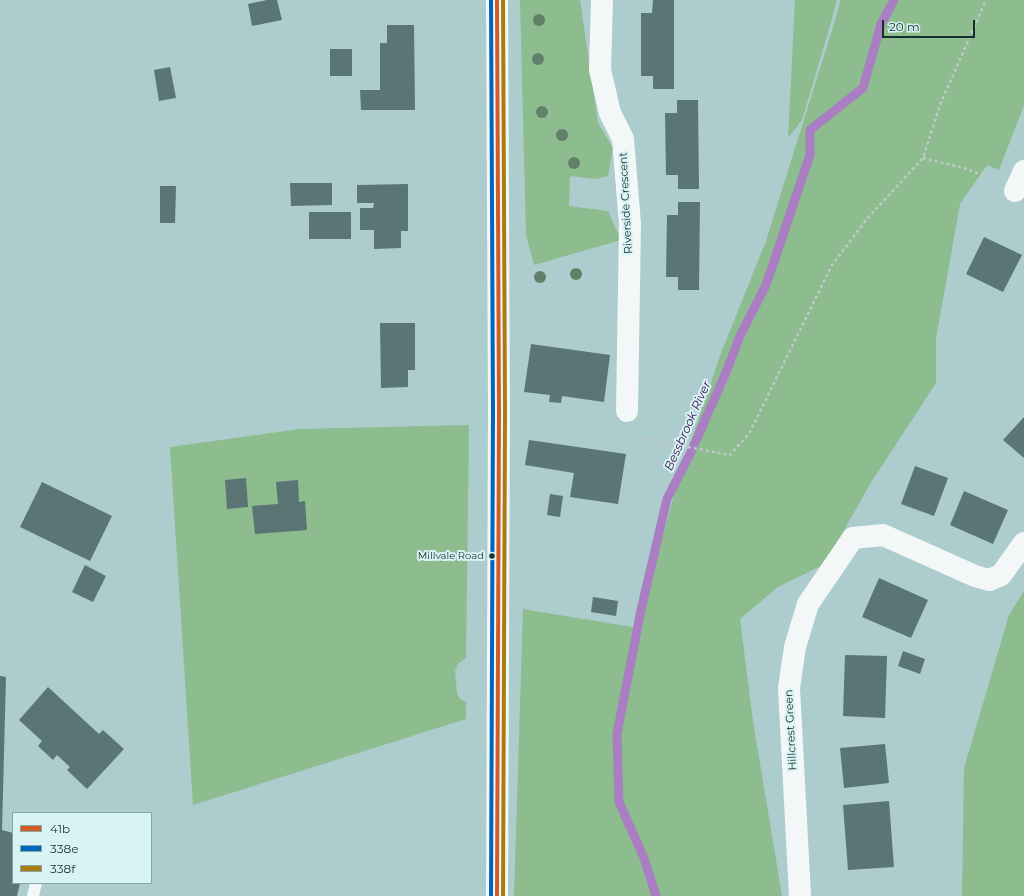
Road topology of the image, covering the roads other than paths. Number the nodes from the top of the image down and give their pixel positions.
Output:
1 (497, 0) edge
2 (602, 0) edge
3 (1024, 171) edge
4 (1015, 191) dead end
5 (627, 411) dead end
6 (1024, 543) edge
7 (36, 884) edge
8 (33, 896) edge
9 (497, 896) edge
10 (800, 896) edge

1 - 9 street
2 - 5 street, Riverside Crescent
3 - 4 street
6 - 10 street, Hillcrest Green
7 - 8 lane

